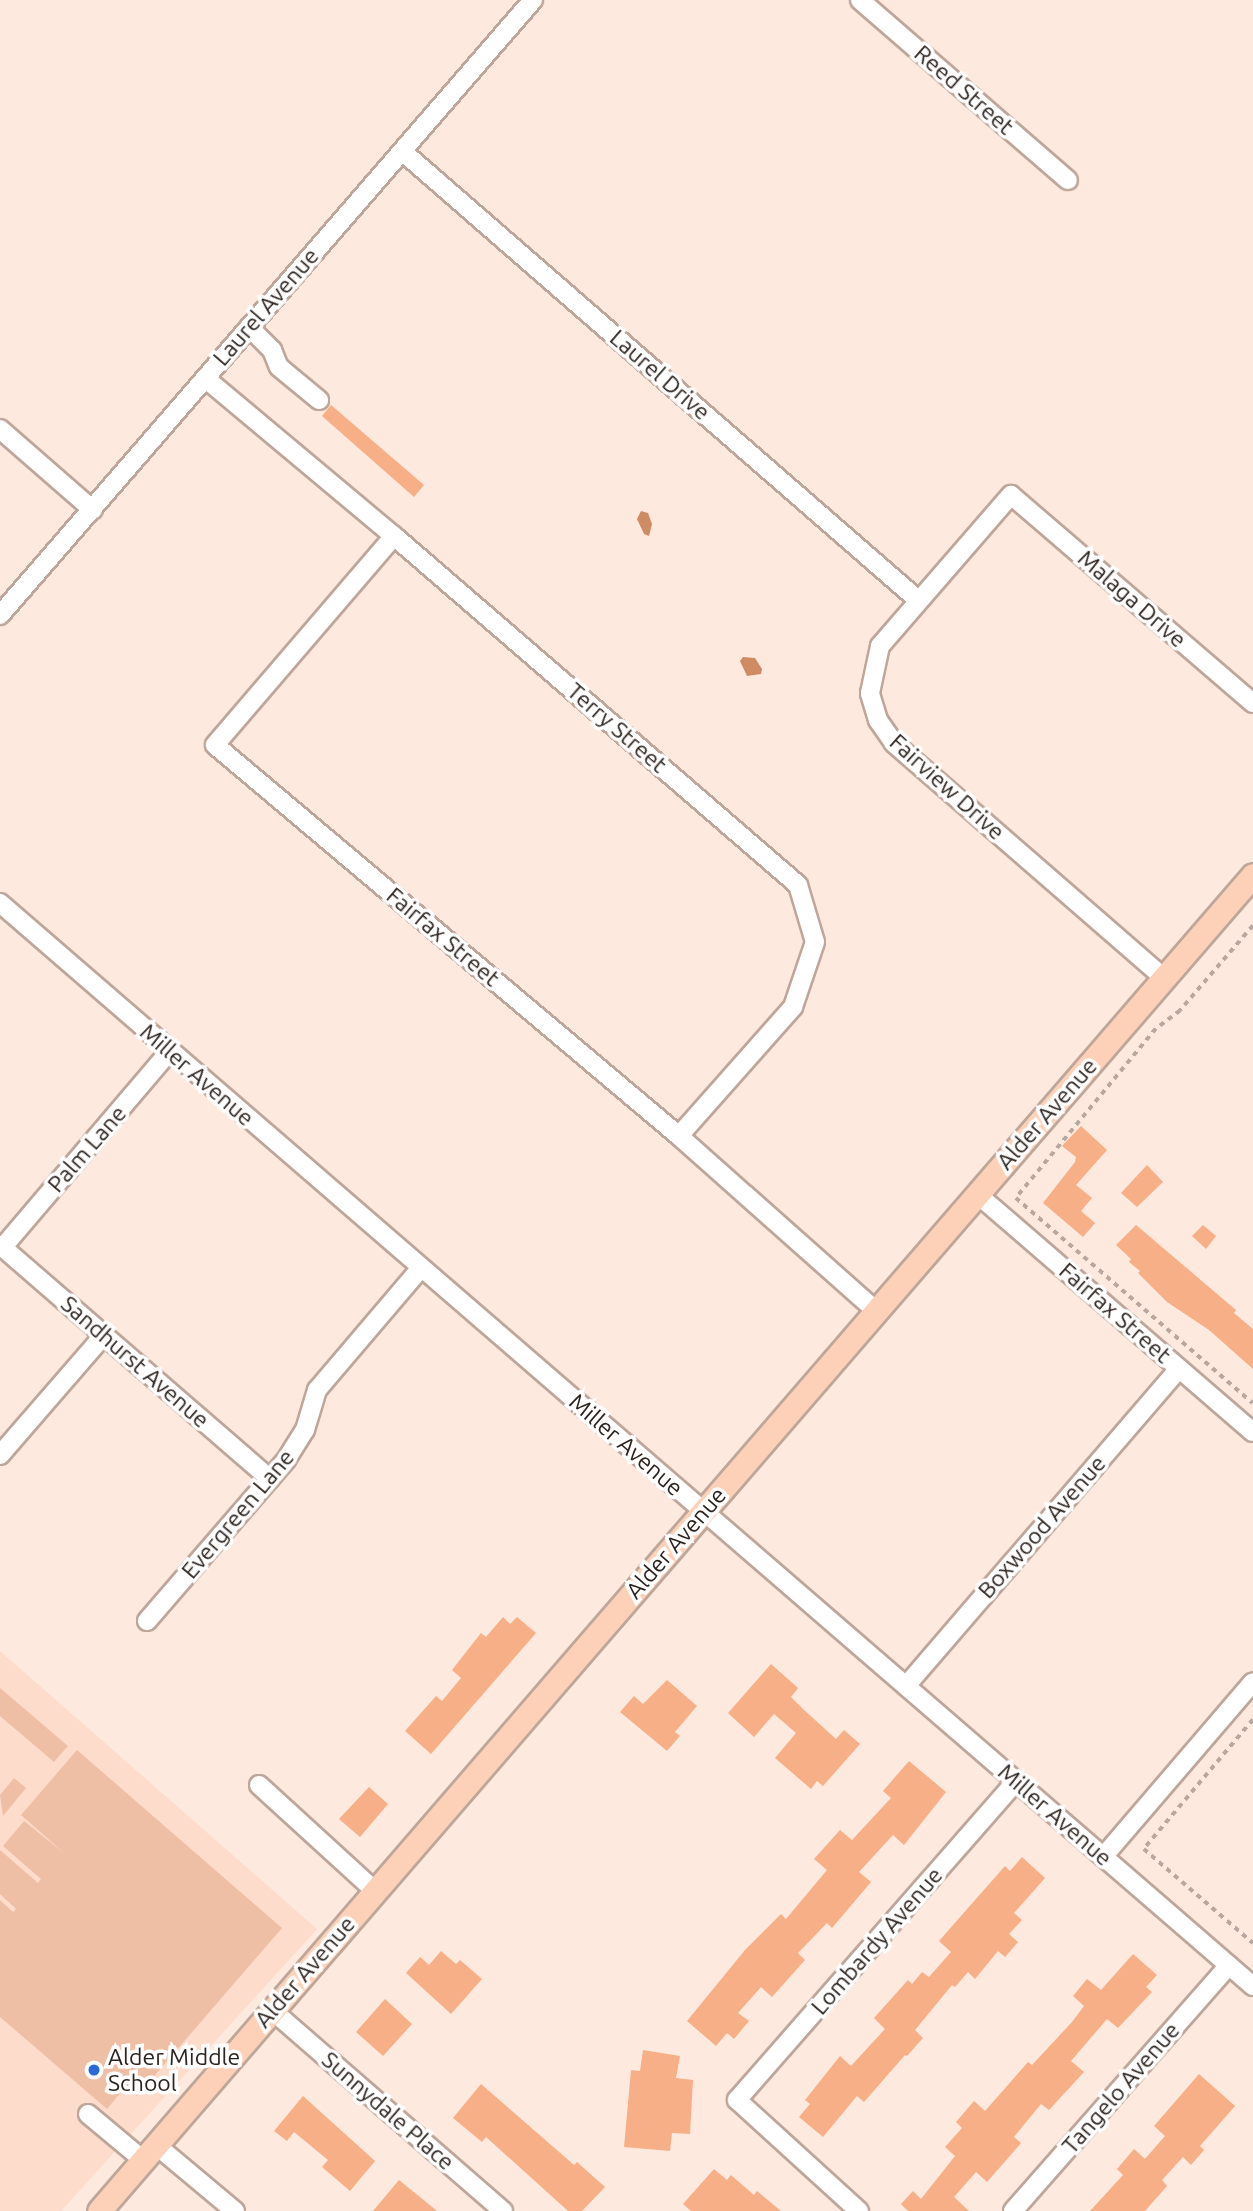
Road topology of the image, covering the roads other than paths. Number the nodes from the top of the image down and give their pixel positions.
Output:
1 (533, 0) edge
2 (860, 0) edge
3 (402, 150) junction
4 (1068, 180) dead end
5 (249, 327) junction
6 (205, 378) junction
7 (319, 400) dead end
8 (0, 429) edge
9 (1011, 495) joint
10 (93, 510) junction
11 (394, 536) junction
12 (918, 600) junction
13 (0, 615) edge
14 (1253, 703) edge
15 (1253, 875) edge
16 (0, 903) edge
17 (1164, 978) junction
18 (170, 1051) junction
19 (678, 1136) junction
20 (977, 1194) junction
21 (1, 1246) edge
22 (421, 1268) junction
23 (876, 1311) junction
24 (104, 1335) junction
25 (1179, 1368) junction
26 (1253, 1432) edge
27 (0, 1455) edge
28 (270, 1479) junction
29 (703, 1511) junction
30 (147, 1621) dead end
31 (1253, 1682) edge
32 (906, 1686) junction
33 (1016, 1781) junction
34 (259, 1785) dead end
35 (1103, 1857) junction
36 (375, 1891) junction
37 (1229, 1965) junction
38 (1253, 1986) edge
39 (272, 2011) junction
40 (88, 2114) dead end
41 (150, 2152) junction
42 (99, 2211) edge
43 (234, 2211) edge
44 (503, 2211) edge
45 (859, 2211) edge
46 (1013, 2211) edge

1 - 3 street, Laurel Avenue
2 - 4 street, Reed Street
3 - 5 street, Laurel Avenue
3 - 12 street, Laurel Drive
5 - 6 street, Laurel Avenue
5 - 7 street
6 - 10 street, Laurel Avenue
6 - 11 street, Terry Street
8 - 10 street
9 - 12 street, Fairview Drive
9 - 14 street, Malaga Drive
10 - 13 street, Laurel Avenue
11 - 19 street, Terry Street
11 - 19 street, Fairfax Street
12 - 17 street, Fairview Drive
15 - 17 main road, Alder Avenue
16 - 18 street, Miller Avenue
17 - 20 main road, Alder Avenue
18 - 21 street, Palm Lane
18 - 22 street, Miller Avenue
19 - 23 street, Fairfax Street
20 - 23 main road, Alder Avenue
20 - 25 street, Fairfax Street
21 - 24 street, Sandhurst Avenue
22 - 28 street, Evergreen Lane
22 - 29 street, Miller Avenue
23 - 29 main road, Alder Avenue
24 - 27 street
24 - 28 street, Sandhurst Avenue
25 - 26 street, Fairfax Street
25 - 32 street, Boxwood Avenue
28 - 30 street, Evergreen Lane
29 - 32 street, Miller Avenue
29 - 36 main road, Alder Avenue
31 - 35 street
32 - 33 street, Miller Avenue
33 - 35 street, Miller Avenue
33 - 45 street, Lombardy Avenue
34 - 36 street
35 - 37 street, Miller Avenue
36 - 39 main road, Alder Avenue
37 - 38 street, Miller Avenue
37 - 46 street, Tangelo Avenue
39 - 41 main road, Alder Avenue
39 - 44 street, Sunnydale Place
40 - 41 street
41 - 42 main road, Alder Avenue
41 - 43 street

